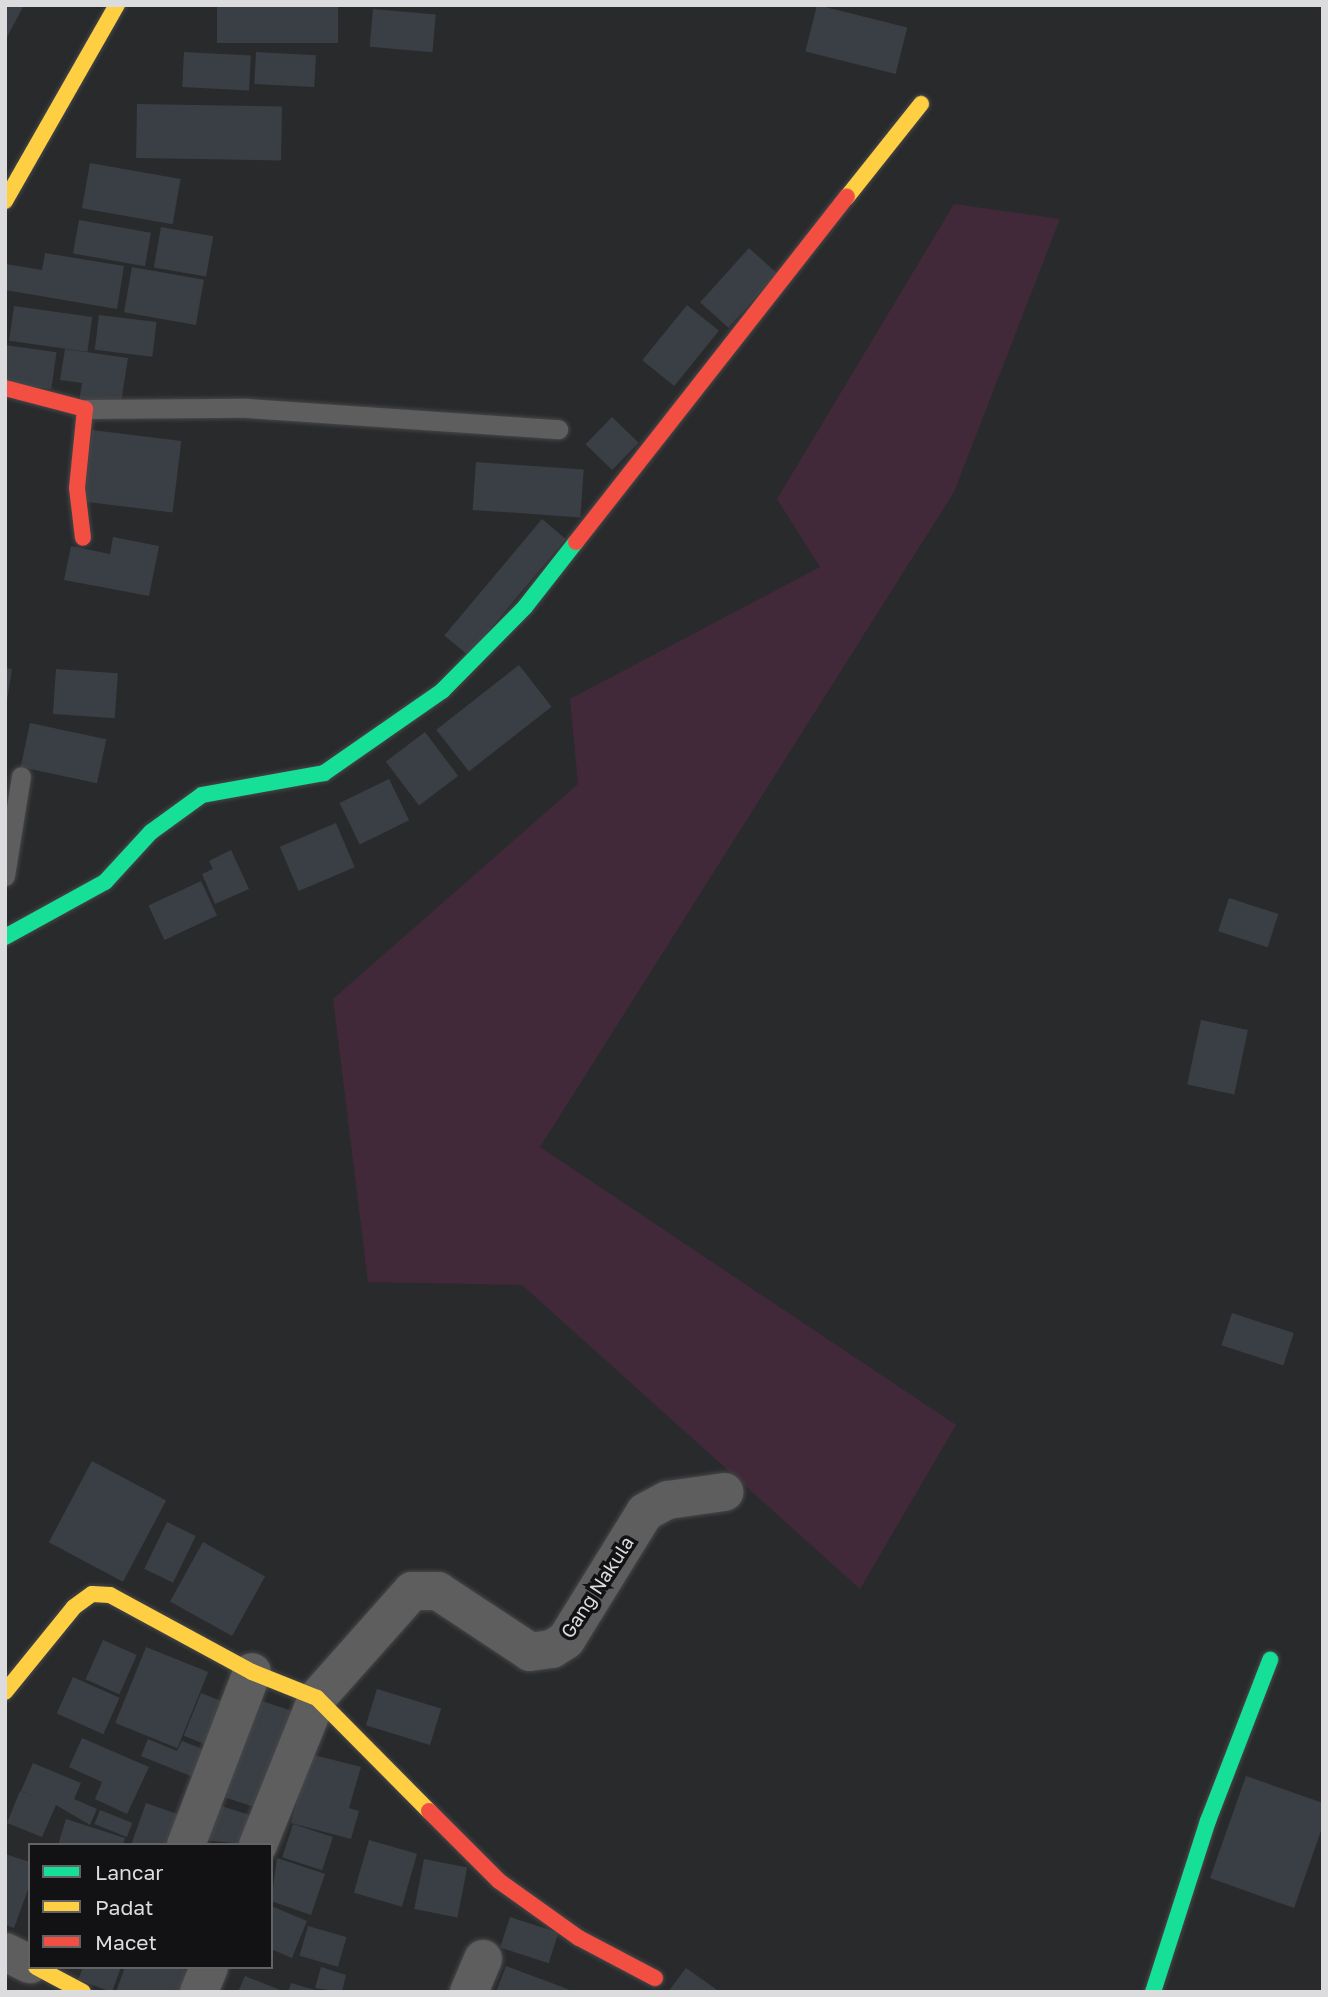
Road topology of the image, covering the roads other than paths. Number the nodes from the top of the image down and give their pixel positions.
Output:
1 (117, 5) edge
2 (921, 104) dead end
3 (11, 178) edge
4 (5, 388) edge
5 (85, 409) junction
6 (558, 429) dead end
7 (83, 538) dead end
8 (21, 776) dead end
9 (5, 876) edge
10 (5, 937) edge
11 (724, 1492) dead end
12 (1270, 1660) dead end
13 (252, 1672) junction
14 (5, 1692) edge
15 (317, 1699) junction
16 (187, 1843) edge
17 (259, 1843) edge
18 (5, 1952) edge
19 (28, 1963) edge
20 (40, 1969) edge
21 (208, 1969) edge
22 (655, 1978) dead end
23 (83, 1992) edge
24 (199, 1992) edge
25 (1153, 1992) edge

1 - 3 street
2 - 10 street
4 - 5 street
5 - 6 lane
5 - 7 street
8 - 9 lane
11 - 15 street, Gang Nakula
12 - 25 street
13 - 14 street
13 - 15 street
13 - 16 street
15 - 17 street
15 - 22 street
18 - 19 street
20 - 23 street
21 - 24 street

